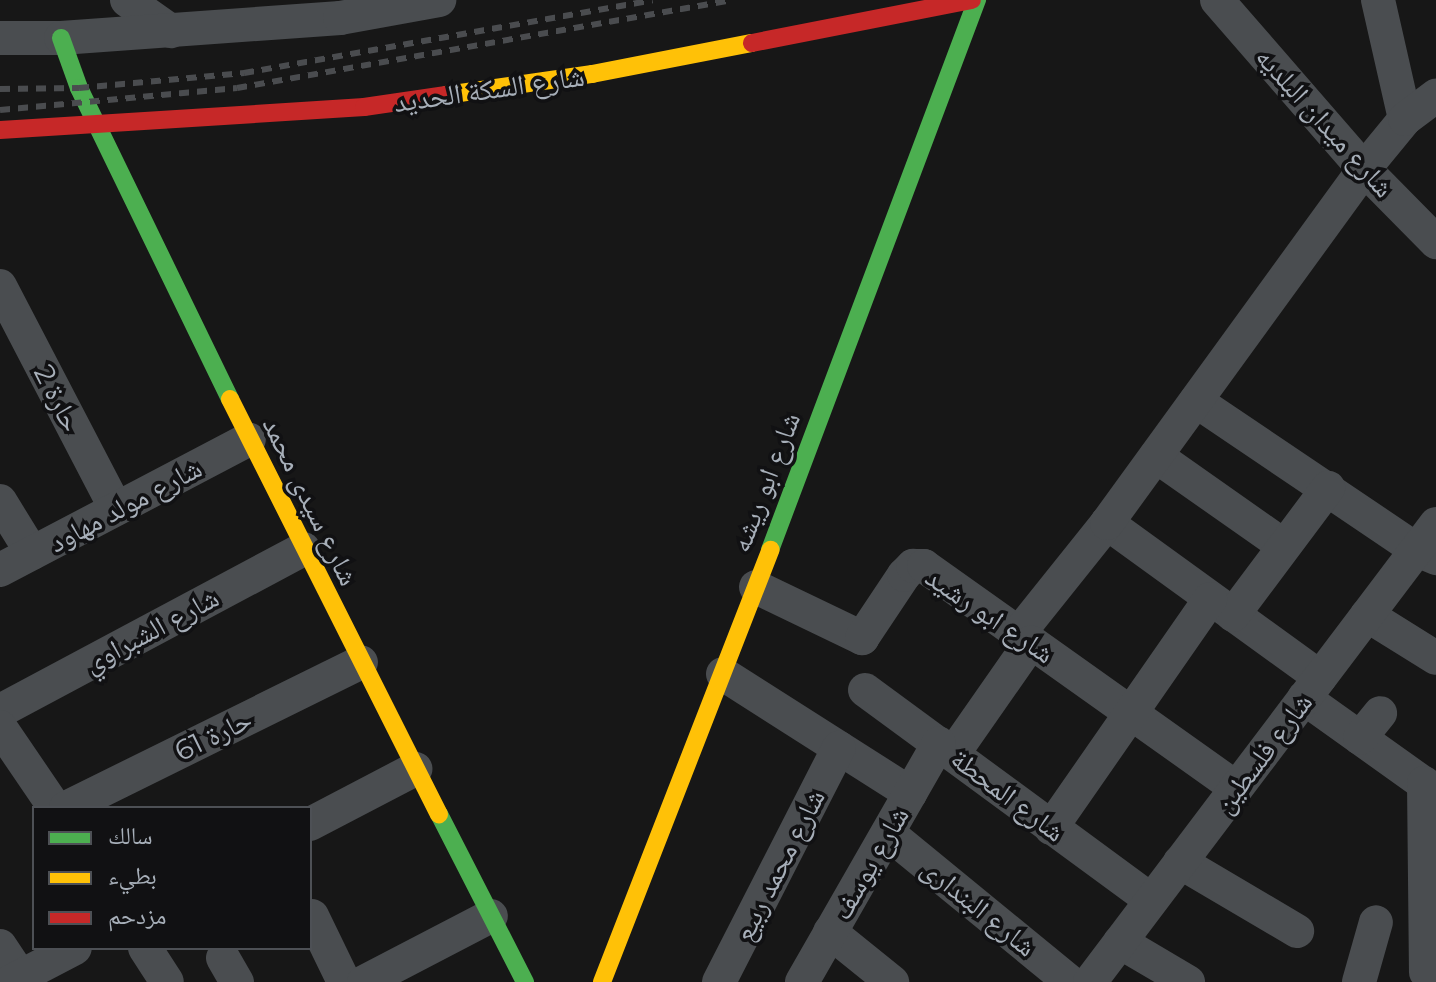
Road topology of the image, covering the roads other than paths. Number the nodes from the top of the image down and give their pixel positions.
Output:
1 (127, 0) edge
2 (439, 0) edge
3 (974, 0) edge
4 (1217, 0) edge
5 (1378, 0) edge
6 (171, 31) junction
7 (0, 38) edge
8 (61, 38) junction
9 (1436, 96) edge
10 (1405, 119) junction
11 (98, 125) junction
12 (0, 130) edge
13 (1364, 169) junction
14 (1436, 242) edge
15 (0, 286) edge
16 (1196, 401) junction
17 (249, 439) junction
18 (1156, 456) junction
19 (1328, 488) junction
20 (0, 501) edge
21 (116, 509) junction
22 (1107, 523) junction
23 (1430, 544) edge
24 (1284, 546) junction
25 (303, 549) junction
26 (32, 553) junction
27 (0, 570) edge
28 (756, 587) junction
29 (1222, 607) junction
30 (1367, 615) junction
31 (1025, 638) junction
32 (1436, 658) edge
33 (361, 662) junction
34 (723, 674) junction
35 (1312, 688) junction
36 (865, 690) dead end
37 (0, 711) edge
38 (1131, 713) junction
39 (839, 748) junction
40 (946, 748) junction
41 (6, 749) edge
42 (415, 769) junction
43 (1236, 788) junction
44 (1430, 788) edge
45 (910, 793) junction
46 (53, 806) edge
47 (70, 806) edge
48 (312, 823) edge
49 (1051, 828) junction
50 (888, 833) junction
51 (1180, 862) junction
52 (1151, 900) junction
53 (312, 916) edge
54 (491, 916) junction
55 (1376, 922) dead end
56 (1297, 931) dead end
57 (830, 932) junction
58 (1120, 942) junction
59 (0, 946) edge
60 (71, 950) edge
61 (146, 950) edge
62 (1426, 972) dead end
63 (378, 979) edge
64 (18, 980) edge
65 (167, 982) edge
66 (344, 982) edge
67 (525, 982) edge
68 (602, 982) edge
69 (719, 982) edge
70 (802, 982) edge
71 (892, 982) edge
72 (1070, 982) edge
73 (1090, 982) edge
74 (1188, 982) edge
75 (1359, 982) edge

1 - 6 street
2 - 6 street
3 - 11 street, شارع السكة الحديد
3 - 28 street, شارع ابو ريشه
4 - 13 street, شارع ميدان البلديه
5 - 10 street
6 - 8 street
7 - 8 street
8 - 11 street, شارع سيدى محمد
9 - 10 street, شارع يوسف
10 - 13 street, شارع يوسف
11 - 12 street, شارع السكة الحديد
11 - 17 street, شارع سيدى محمد
13 - 14 street, شارع ميدان البلديه
13 - 16 street, شارع يوسف
15 - 21 street, حارة 2
16 - 18 street, شارع يوسف
16 - 19 street
17 - 21 street, شارع مولد مهاود
17 - 25 street, شارع سيدى محمد
18 - 22 street, شارع يوسف
18 - 24 street
19 - 23 street
19 - 24 street
20 - 26 street
21 - 26 street, شارع مولد مهاود
22 - 29 street
22 - 31 street, شارع يوسف
23 - 30 street, شارع فلسطين
24 - 29 street
25 - 33 street, شارع سيدى محمد
25 - 37 street, شارع الشبراوي
26 - 27 street, شارع مولد مهاود
28 - 31 street, شارع ابو رشيد
28 - 34 street, شارع ابو ريشه
29 - 35 street
29 - 38 street
30 - 32 street
30 - 35 street, شارع فلسطين
31 - 38 street, شارع ابو رشيد
31 - 40 street, شارع يوسف
33 - 42 street, شارع سيدى محمد
33 - 47 street, حارة 61
34 - 39 street
34 - 68 street, شارع ابو ريشه
35 - 43 street, شارع فلسطين
35 - 44 street
36 - 40 street, شارع المحطة
38 - 43 street, شارع ابو رشيد
38 - 49 street
39 - 45 street
39 - 69 street, شارع محمد ربيع
40 - 45 street, شارع يوسف
40 - 49 street, شارع المحطة
41 - 46 street
42 - 48 street
42 - 54 street, شارع سيدى محمد
43 - 51 street, شارع فلسطين
44 - 62 street
45 - 50 street, شارع يوسف
49 - 52 street, شارع المحطة
50 - 57 street, شارع يوسف
50 - 72 street, شارع البندارى
51 - 52 street, شارع فلسطين
51 - 56 street
52 - 58 street, شارع فلسطين
53 - 66 street
54 - 63 street
54 - 67 street, شارع سيدى محمد
55 - 75 street
57 - 70 street, شارع يوسف
57 - 71 street
58 - 73 street, شارع فلسطين
58 - 74 street
59 - 64 street
60 - 64 street
61 - 65 street

